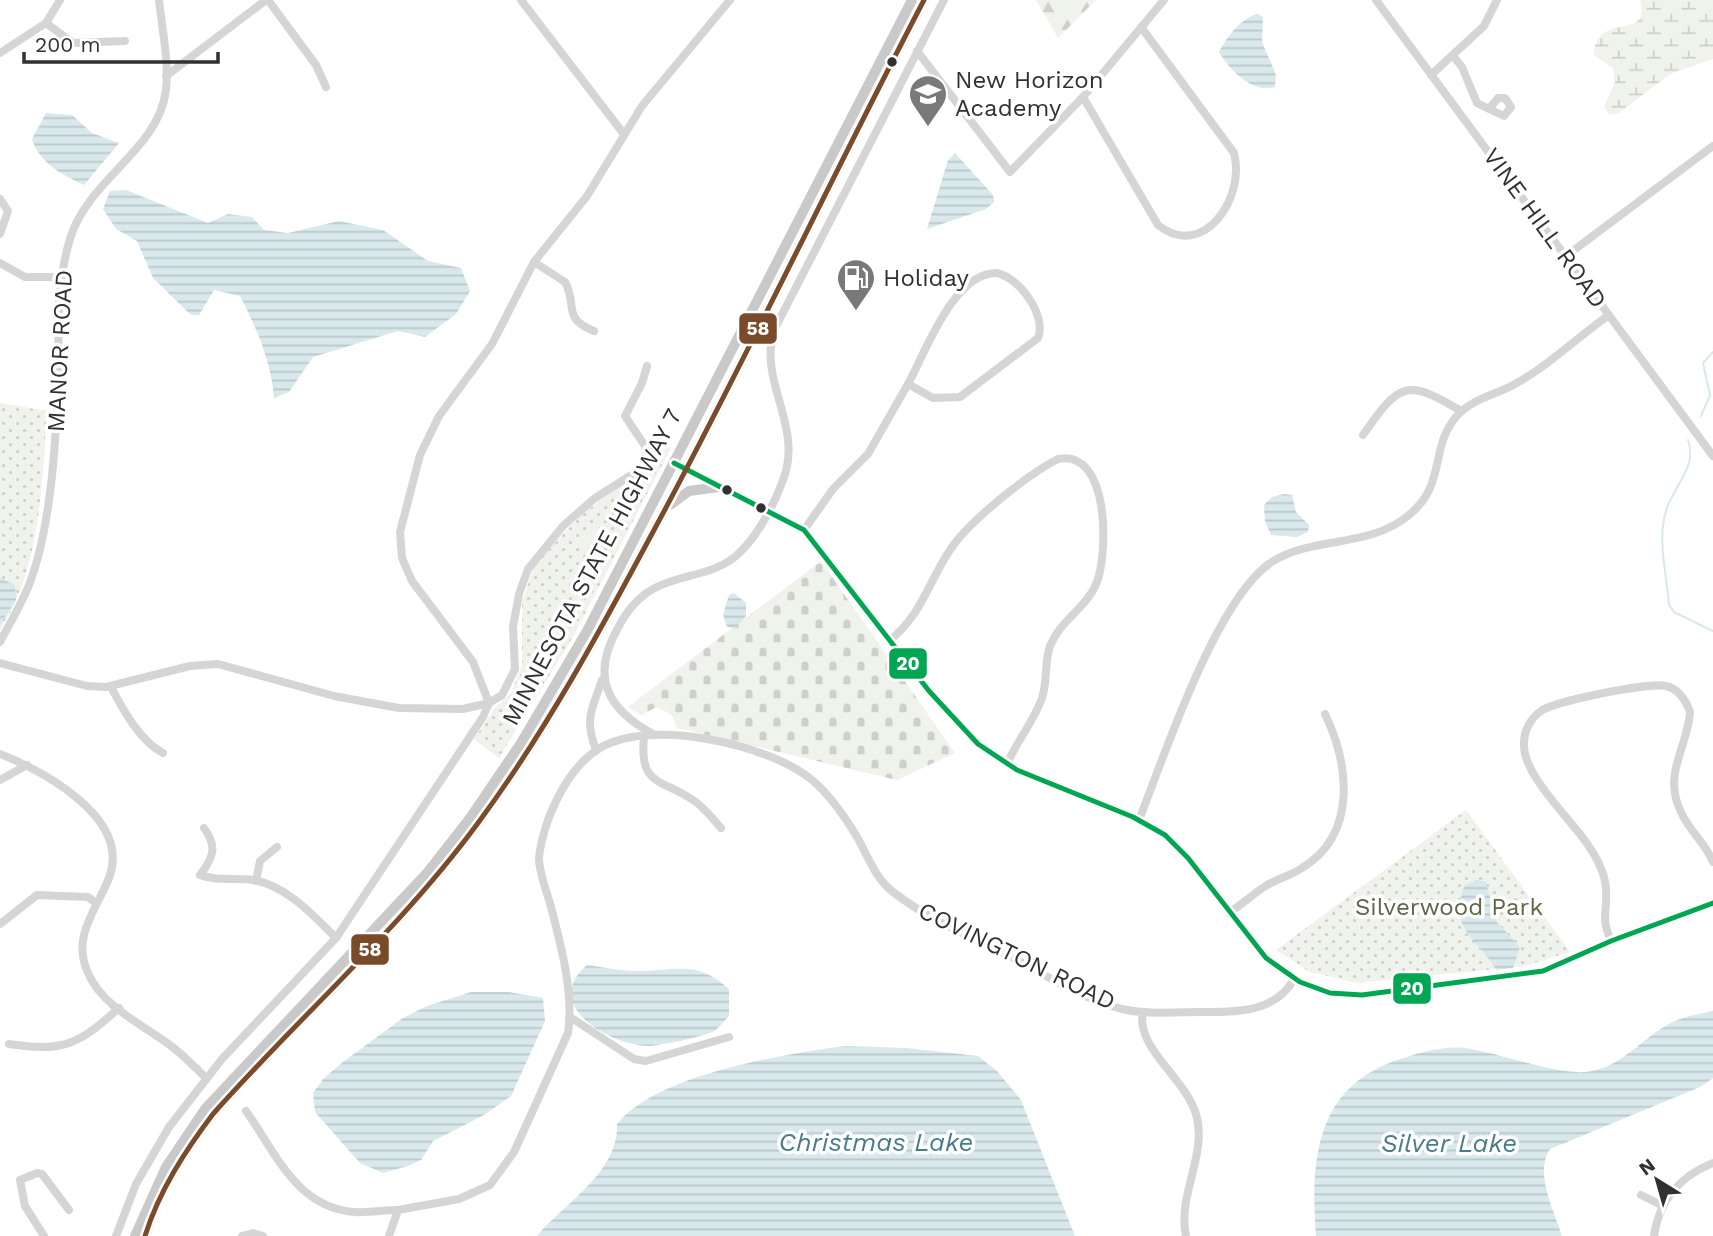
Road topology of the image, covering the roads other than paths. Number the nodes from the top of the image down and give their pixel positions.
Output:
1 (60, 0) edge
2 (159, 0) edge
3 (267, 0) edge
4 (521, 0) edge
5 (730, 0) edge
6 (912, 0) edge
7 (924, 0) edge
8 (944, 0) edge
9 (1164, 0) edge
10 (1376, 0) edge
11 (1497, 0) edge
12 (46, 23) junction
13 (1141, 27) junction
14 (125, 41) dead end
15 (917, 51) junction
16 (0, 53) edge
17 (1452, 56) junction
18 (1431, 75) junction
19 (166, 76) junction
20 (326, 87) dead end
21 (1083, 97) junction
22 (1489, 109) dead end
23 (623, 133) junction
24 (1713, 146) edge
25 (0, 199) edge
26 (0, 234) edge
27 (1566, 256) junction
28 (534, 262) junction
29 (0, 264) edge
30 (61, 277) junction
31 (1609, 315) junction
32 (594, 331) dead end
33 (646, 366) dead end
34 (908, 384) junction
35 (1461, 411) junction
36 (1363, 435) dead end
37 (1711, 450) edge
38 (674, 463) junction
39 (686, 471) junction
40 (719, 487) junction
41 (767, 512) junction
42 (663, 514) junction
43 (804, 530) junction
44 (890, 640) junction
45 (0, 642) edge
46 (0, 663) edge
47 (603, 675) junction
48 (111, 687) junction
49 (489, 703) junction
50 (1325, 714) dead end
51 (655, 735) junction
52 (644, 737) junction
53 (596, 750) junction
54 (0, 754) edge
55 (163, 754) dead end
56 (1007, 764) junction
57 (27, 765) junction
58 (0, 780) edge
59 (1139, 820) junction
60 (204, 828) dead end
61 (721, 828) dead end
62 (277, 847) dead end
63 (1713, 862) edge
64 (256, 881) junction
65 (96, 903) junction
66 (1713, 903) edge
67 (1229, 913) junction
68 (0, 924) edge
69 (336, 938) junction
70 (1611, 941) junction
71 (1294, 979) junction
72 (120, 1008) junction
73 (1143, 1012) junction
74 (570, 1017) junction
75 (729, 1037) dead end
76 (9, 1044) dead end
77 (206, 1078) junction
78 (246, 1111) dead end
79 (1713, 1163) edge
80 (1641, 1195) dead end
81 (1663, 1206) junction
82 (69, 1209) dead end
83 (398, 1210) junction
84 (44, 1236) edge
85 (116, 1236) edge
86 (135, 1236) edge
87 (145, 1236) edge
88 (242, 1236) edge
89 (263, 1236) edge
90 (389, 1236) edge
91 (1186, 1236) edge
92 (1654, 1236) edge

1 - 12 street
2 - 19 street, MANOR ROAD
3 - 19 street
3 - 20 street
4 - 23 street
5 - 23 street
6 - 38 main road, MINNESOTA STATE HIGHWAY 7
7 - 39 main road, MINNESOTA STATE HIGHWAY 7
8 - 15 street
9 - 13 street
10 - 18 street, VINE HILL ROAD
11 - 17 street
12 - 14 street
12 - 16 street
13 - 21 street
13 - 21 street
15 - 21 street
15 - 41 street
17 - 18 street
17 - 22 street
18 - 27 street, VINE HILL ROAD
19 - 30 street, MANOR ROAD
23 - 28 street
24 - 27 street
25 - 26 street
27 - 31 street, VINE HILL ROAD
28 - 32 street
28 - 49 street
29 - 30 street
30 - 45 street, MANOR ROAD
31 - 35 street
31 - 37 street, VINE HILL ROAD
33 - 49 street
34 - 34 street
34 - 43 street
35 - 36 street
35 - 59 street
38 - 39 street
38 - 86 main road, MINNESOTA STATE HIGHWAY 7
39 - 40 street
39 - 42 main road, MINNESOTA STATE HIGHWAY 7
40 - 41 street
40 - 42 main road
41 - 43 street
41 - 47 street
42 - 87 main road, MINNESOTA STATE HIGHWAY 7
43 - 44 street
44 - 56 street
44 - 56 street
46 - 48 street
47 - 51 street
47 - 53 street
48 - 49 street
48 - 55 street
49 - 69 street
50 - 67 street
51 - 52 street
51 - 73 street, COVINGTON ROAD
52 - 53 street
52 - 61 street
53 - 74 street
54 - 57 street
56 - 59 street
57 - 58 street
57 - 65 street
59 - 67 street
60 - 64 street
62 - 64 street
63 - 70 street
64 - 69 street
65 - 68 street
65 - 72 street
66 - 70 street
67 - 71 street
69 - 77 street
70 - 71 street
71 - 73 street, COVINGTON ROAD
72 - 76 street
72 - 77 street
73 - 91 street
74 - 75 street
74 - 83 street
77 - 85 street
78 - 83 street
79 - 81 street
80 - 81 street
81 - 92 street
82 - 84 street
83 - 90 street
88 - 89 street

